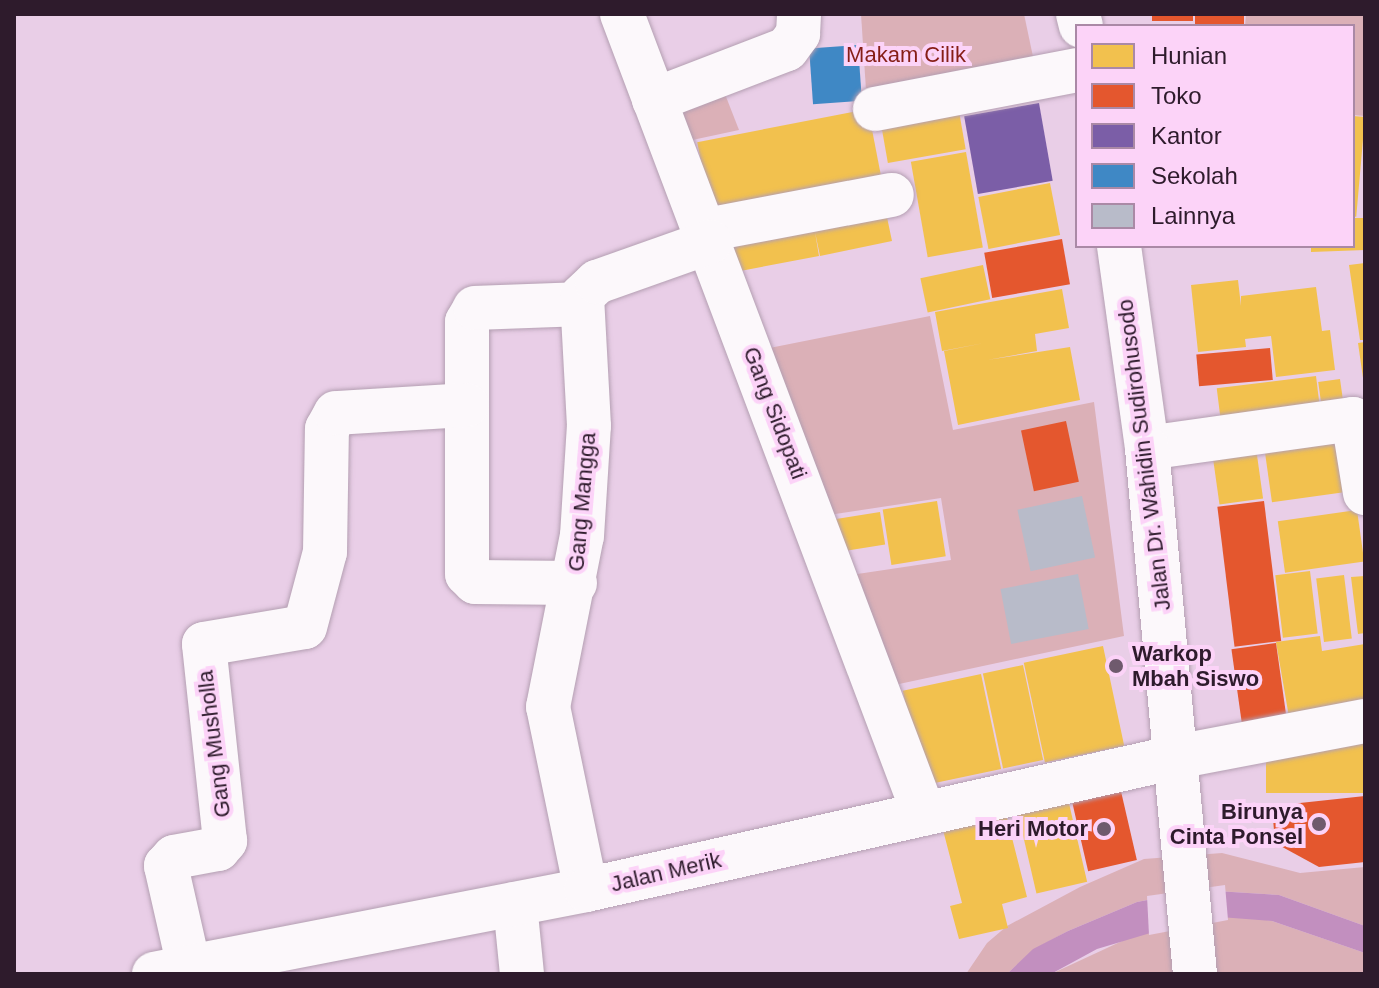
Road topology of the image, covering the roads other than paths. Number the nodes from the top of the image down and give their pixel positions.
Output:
1 (622, 14) edge
2 (799, 14) edge
3 (1075, 70) edge
4 (654, 100) junction
5 (875, 109) dead end
6 (892, 195) dead end
7 (708, 236) junction
8 (1119, 248) edge
9 (582, 304) junction
10 (467, 405) junction
11 (1359, 418) edge
12 (1147, 448) junction
13 (1365, 493) edge
14 (575, 583) junction
15 (1365, 721) edge
16 (1176, 757) junction
17 (924, 814) junction
18 (586, 890) junction
19 (515, 904) junction
20 (172, 971) edge
21 (522, 974) edge
22 (1195, 974) edge

1 - 4 main road, Gang Sidopati
2 - 4 main road
3 - 5 main road
4 - 7 main road, Gang Sidopati
6 - 7 main road
7 - 9 main road
7 - 17 main road, Gang Sidopati
8 - 12 main road, Jalan Dr. Wahidin Sudirohusodo
9 - 10 main road
9 - 14 main road, Gang Mangga
10 - 14 main road
10 - 20 main road, Gang Musholla
11 - 12 main road
11 - 13 main road
12 - 16 main road, Jalan Dr. Wahidin Sudirohusodo
14 - 18 main road, Gang Mangga
15 - 16 main road, Jalan Merik
16 - 17 main road, Jalan Merik
16 - 22 main road, Jalan Dr. Wahidin Sudirohusodo
17 - 18 main road, Jalan Merik
18 - 19 main road, Jalan Merik
19 - 20 main road, Jalan Merik
19 - 21 main road

